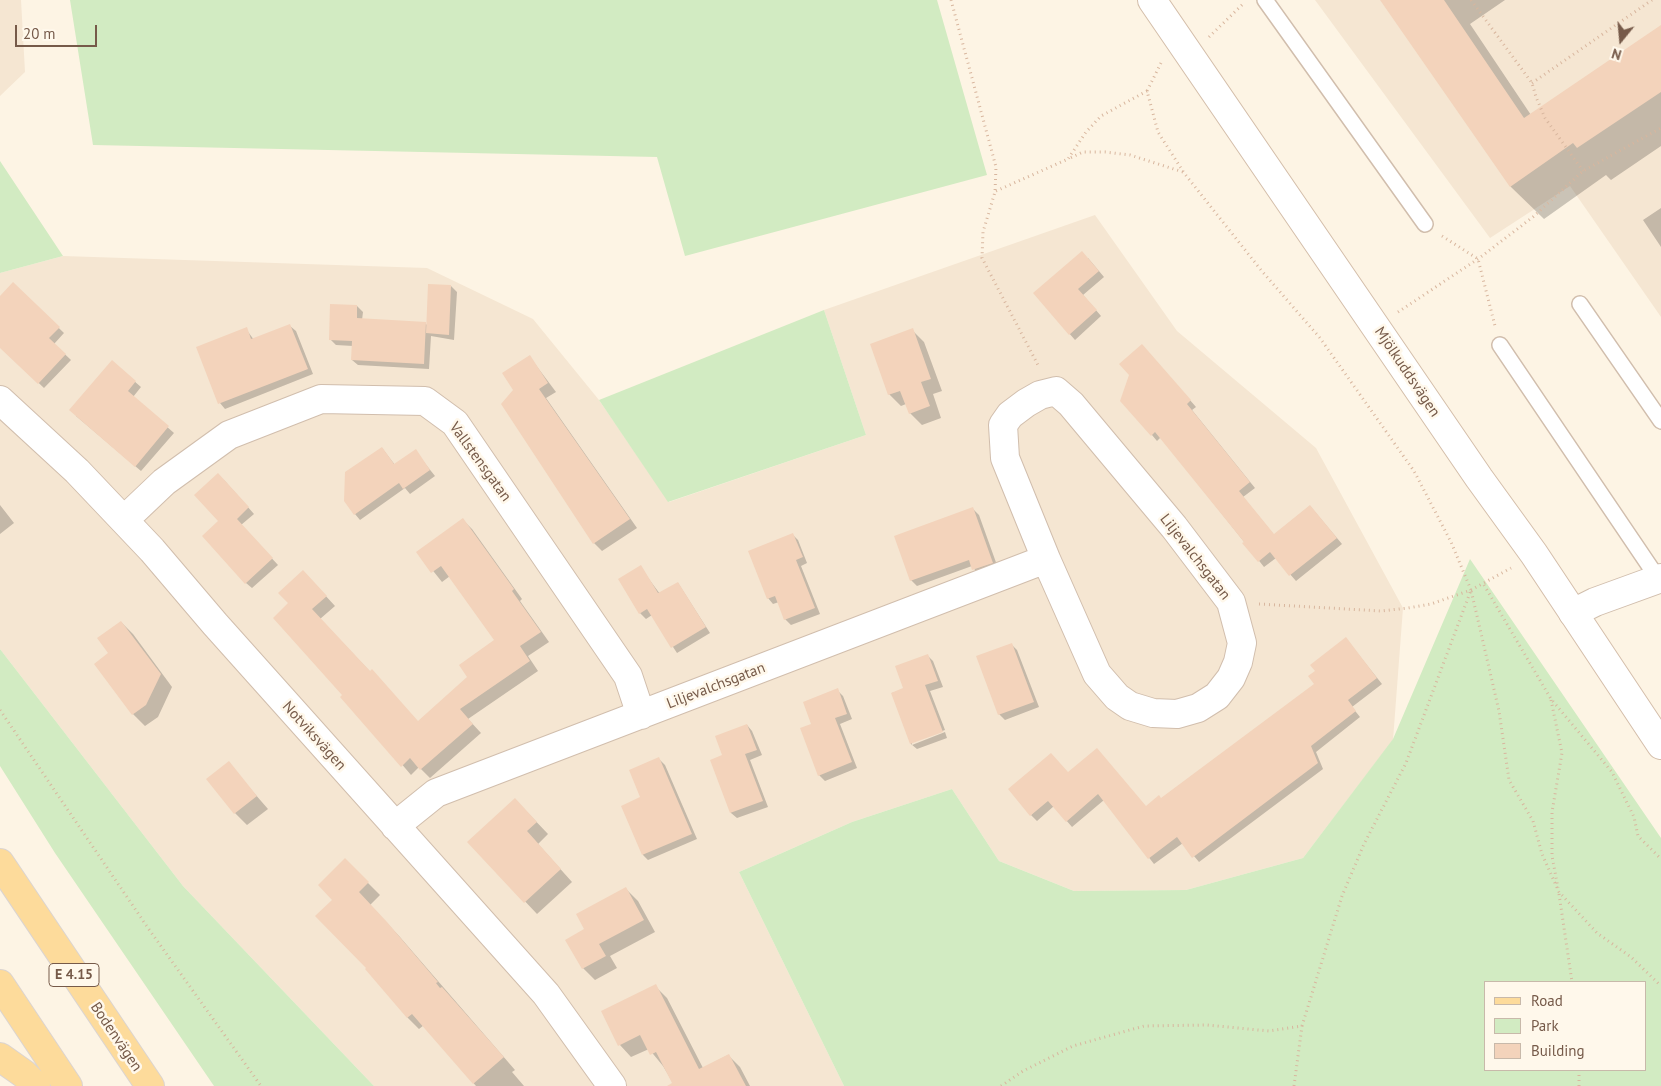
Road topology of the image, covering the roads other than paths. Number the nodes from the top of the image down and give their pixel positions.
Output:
1 (1152, 0) edge
2 (1265, 0) edge
3 (1425, 224) road end
4 (1580, 304) dead end
5 (1500, 345) road end
6 (0, 400) edge
7 (1661, 421) edge
8 (124, 520) junction
9 (1046, 559) junction
10 (1660, 580) edge
11 (1573, 613) junction
12 (641, 715) junction
13 (1661, 745) edge
14 (395, 826) junction
15 (0, 863) edge
16 (0, 984) edge
17 (0, 1057) edge
18 (36, 1086) edge
19 (68, 1086) edge
20 (150, 1086) edge
21 (612, 1086) edge

1 - 11 street, Mjölkuddsvägen
2 - 3 lane
4 - 7 lane
5 - 10 lane
6 - 8 street, Notviksvägen
8 - 12 street, Vallstensgatan
8 - 14 street, Notviksvägen
9 - 9 street, Liljevalchsgatan
9 - 12 street, Liljevalchsgatan
10 - 11 street
11 - 13 street, Mjölkuddsvägen
12 - 14 street, Liljevalchsgatan
14 - 21 street, Notviksvägen
15 - 20 main road, Bodenvägen / E 4.15
16 - 19 main road
17 - 18 main road

